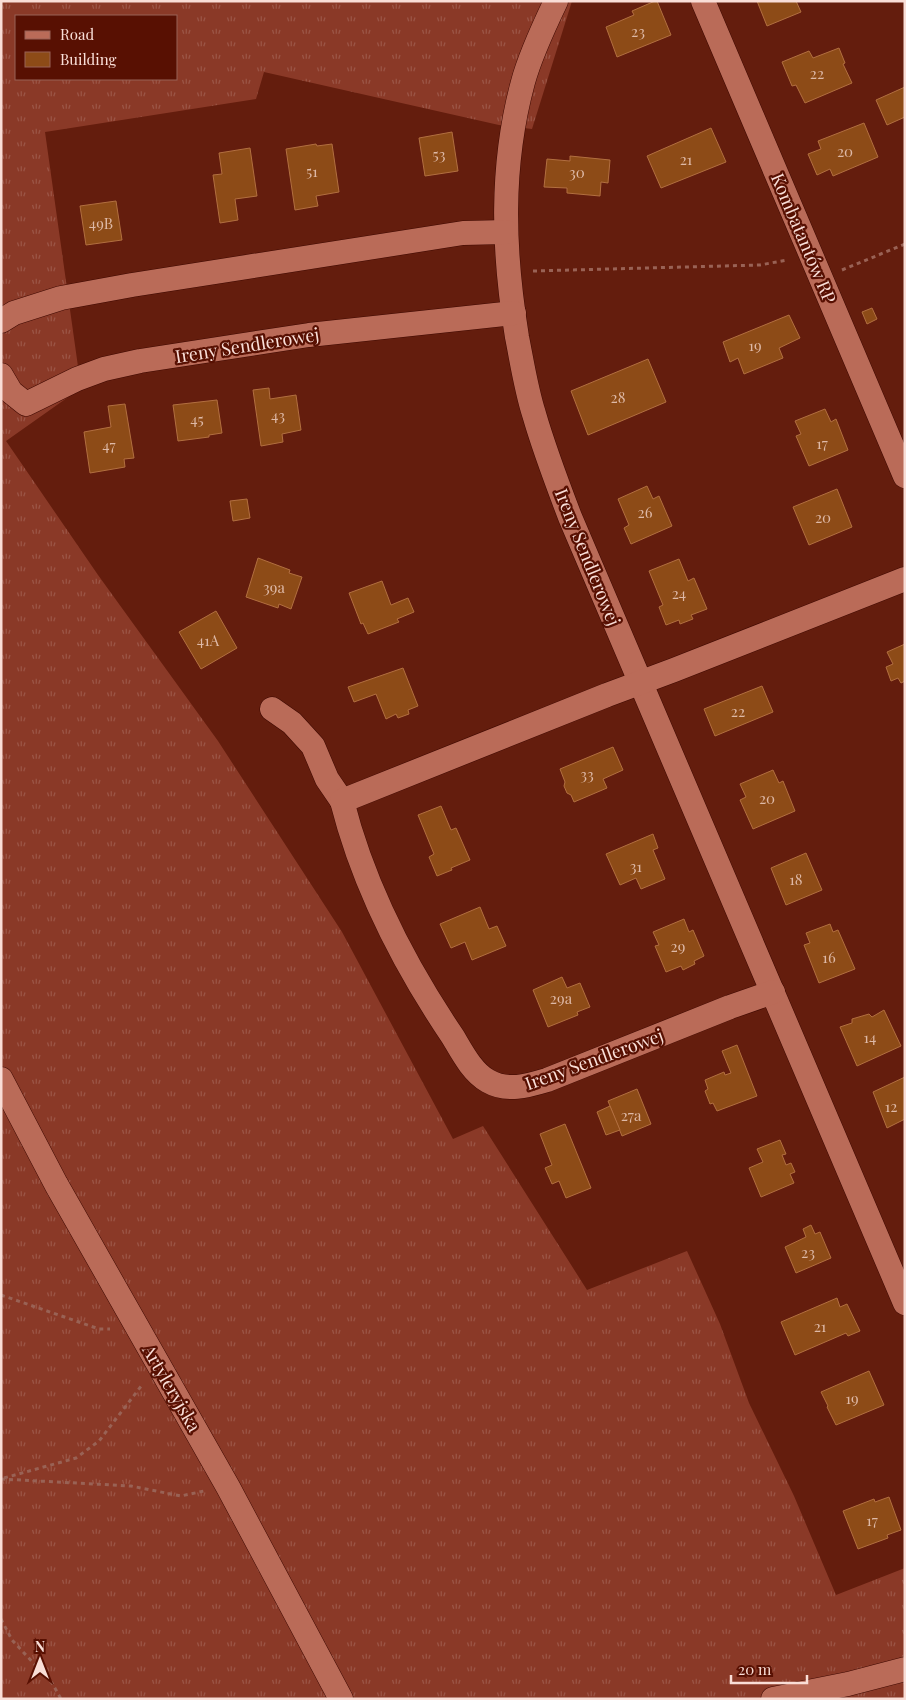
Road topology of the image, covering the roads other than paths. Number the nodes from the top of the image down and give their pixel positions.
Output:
1 (556, 1) edge
2 (703, 1) edge
3 (506, 232) junction
4 (514, 313) junction
5 (1, 322) edge
6 (1, 375) edge
7 (905, 476) edge
8 (905, 579) edge
9 (641, 683) junction
10 (272, 708) dead end
11 (342, 801) junction
12 (773, 992) junction
13 (1, 1079) edge
14 (905, 1303) edge
15 (905, 1668) edge
16 (341, 1699) edge
17 (773, 1699) edge

1 - 3 street, Ireny Sendlerowej
2 - 7 street, Kombatantów RP
3 - 4 street, Ireny Sendlerowej
3 - 5 street
4 - 6 street, Ireny Sendlerowej
4 - 9 street, Ireny Sendlerowej
8 - 9 street
9 - 11 street
9 - 12 street, Ireny Sendlerowej
10 - 11 street, Ireny Sendlerowej
11 - 12 street, Ireny Sendlerowej
12 - 14 street, Ireny Sendlerowej
13 - 16 street, Artyleryjska
15 - 17 street

